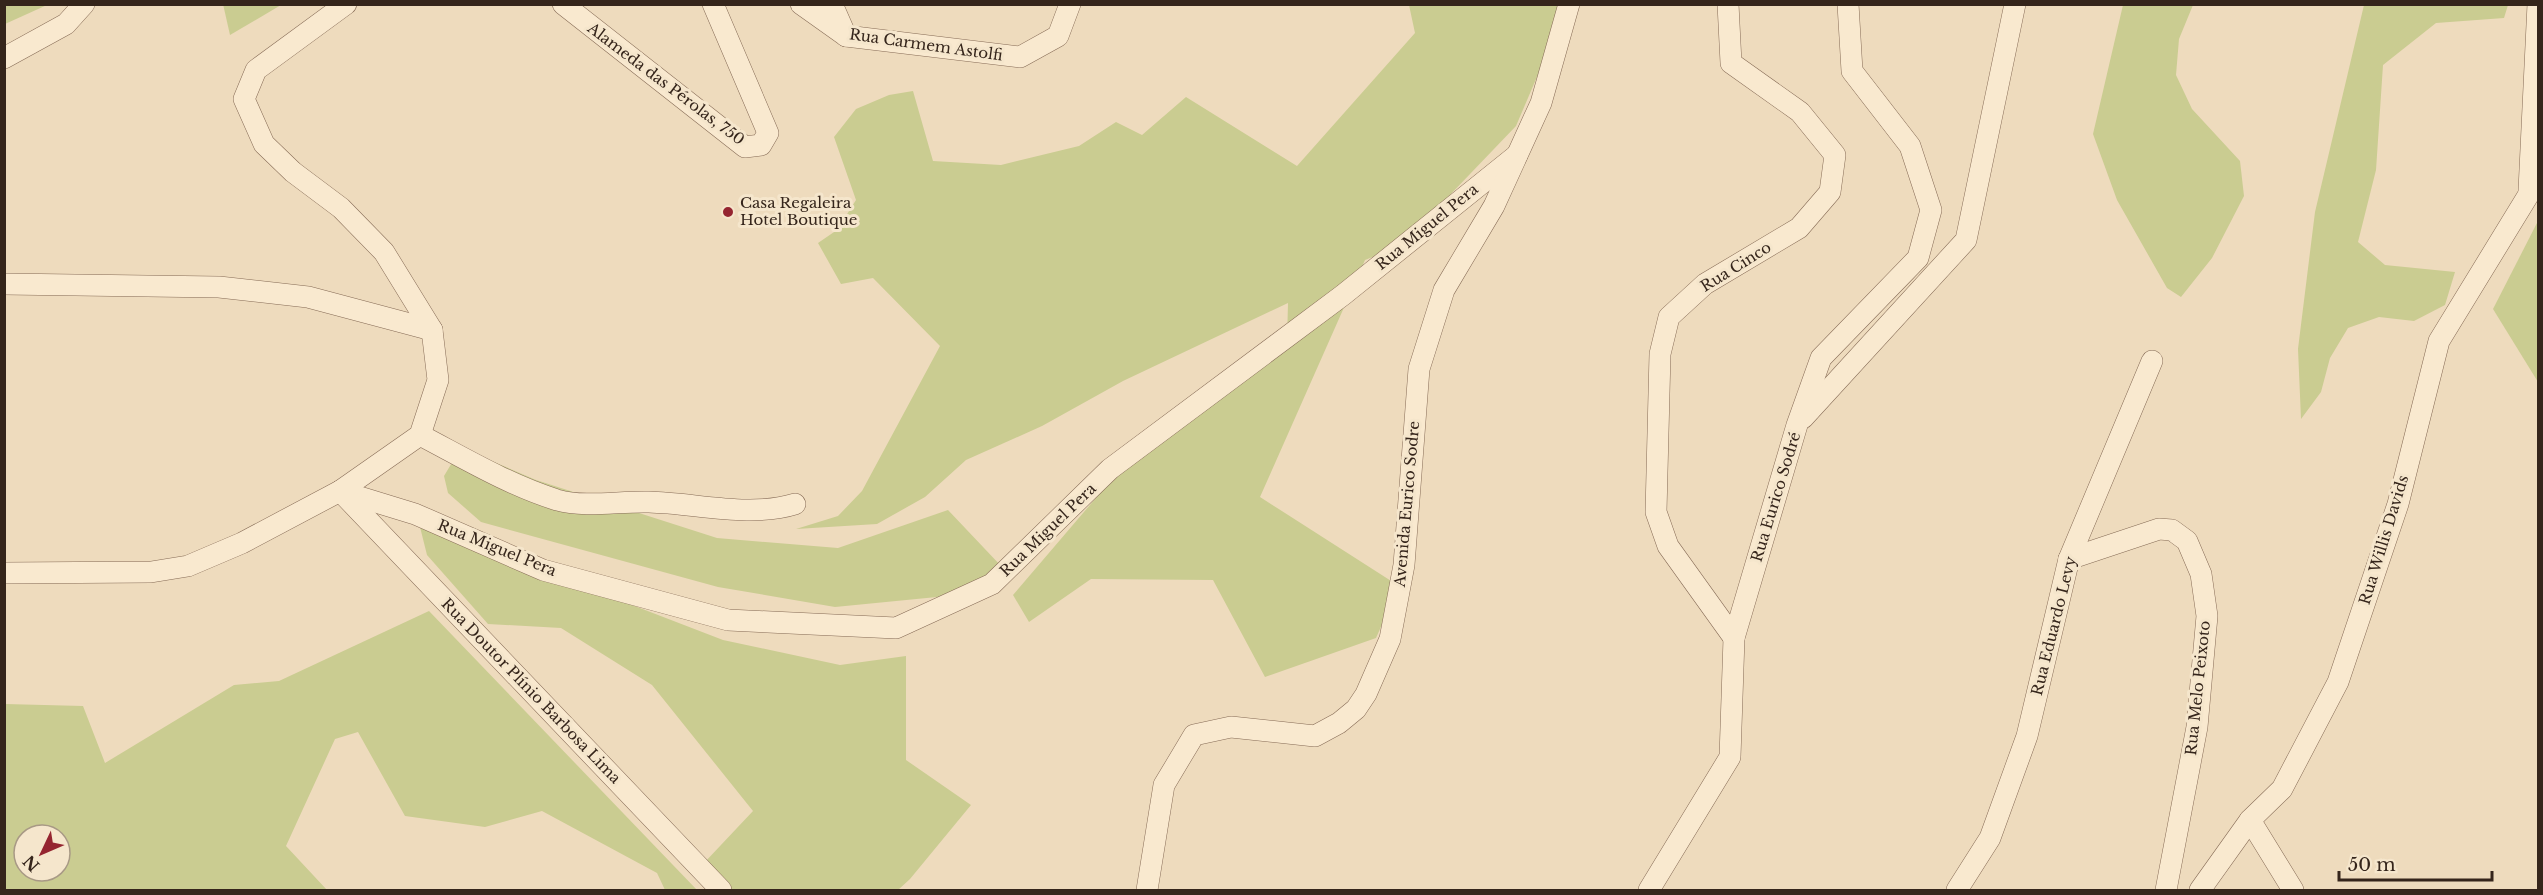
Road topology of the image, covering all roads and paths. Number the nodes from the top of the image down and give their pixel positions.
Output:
1 (84, 4) edge
2 (346, 4) edge
3 (563, 4) edge
4 (713, 4) edge
5 (801, 4) edge
6 (832, 4) edge
7 (1070, 4) edge
8 (1569, 4) edge
9 (1728, 4) edge
10 (1848, 4) edge
11 (2015, 4) edge
12 (2538, 4) edge
13 (846, 36) junction
14 (4, 58) edge
15 (1517, 155) junction
16 (2538, 174) edge
17 (2529, 194) junction
18 (4, 284) edge
19 (432, 330) junction
20 (2152, 361) dead end
21 (1797, 425) junction
22 (420, 435) junction
23 (340, 491) junction
24 (795, 504) dead end
25 (2069, 560) junction
26 (4, 573) edge
27 (1734, 638) junction
28 (2250, 820) junction
29 (722, 891) edge
30 (1147, 891) edge
31 (1649, 891) edge
32 (1957, 891) edge
33 (2166, 891) edge
34 (2200, 891) edge
35 (2293, 891) edge

1 - 14 street
2 - 19 street
3 - 4 street, Alameda das Pérolas, 750
5 - 13 street, Rua Carmem Astolfi
6 - 13 street
7 - 13 street, Rua Carmem Astolfi
8 - 15 street, Rua Miguel Pera
9 - 27 street, Rua Cinco
10 - 21 street
11 - 21 street, Rua Eurico Sodré
12 - 17 street
15 - 23 street, Rua Miguel Pera
15 - 30 street, Avenida Eurico Sodre
16 - 17 street, Rua Willis Davids
17 - 28 street, Rua Willis Davids
18 - 19 street
19 - 22 street
20 - 25 street, Rua Eduardo Levy
21 - 27 street, Rua Eurico Sodré
22 - 23 street
22 - 24 street
23 - 26 street
23 - 29 street, Rua Doutor Plínio Barbosa Lima
25 - 32 street, Rua Eduardo Levy
25 - 33 street, Rua Melo Peixoto
27 - 31 street, Rua Eurico Sodré
28 - 34 street, Rua Willis Davids
28 - 35 street

